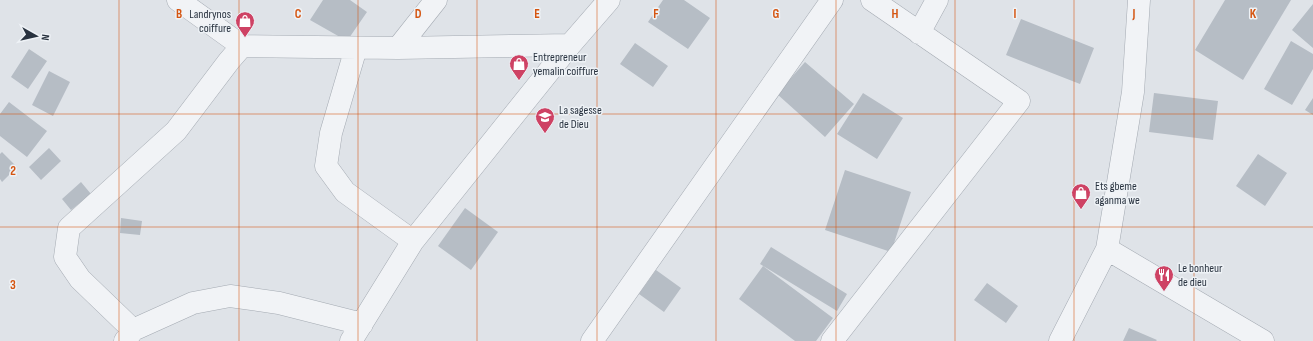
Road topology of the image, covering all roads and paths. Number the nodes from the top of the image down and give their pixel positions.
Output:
1 (178, 0) edge
2 (436, 0) edge
3 (609, 0) edge
4 (832, 0) edge
5 (872, 0) edge
6 (937, 0) edge
7 (1139, 0) edge
8 (919, 33) junction
9 (570, 45) junction
10 (242, 46) junction
11 (356, 48) junction
12 (398, 48) junction
13 (413, 241) junction
14 (1107, 249) junction
15 (357, 332) edge
16 (129, 336) edge
17 (592, 341) edge
18 (832, 341) edge
19 (1060, 341) edge
20 (1263, 341) edge

1 - 10 street
2 - 12 street
3 - 9 street
4 - 17 street
5 - 8 street
6 - 8 street
7 - 14 street
8 - 18 street
9 - 12 street
9 - 13 street
10 - 11 street
10 - 16 street
11 - 12 street
11 - 13 street
13 - 15 street
14 - 19 street
14 - 20 street
15 - 16 street

